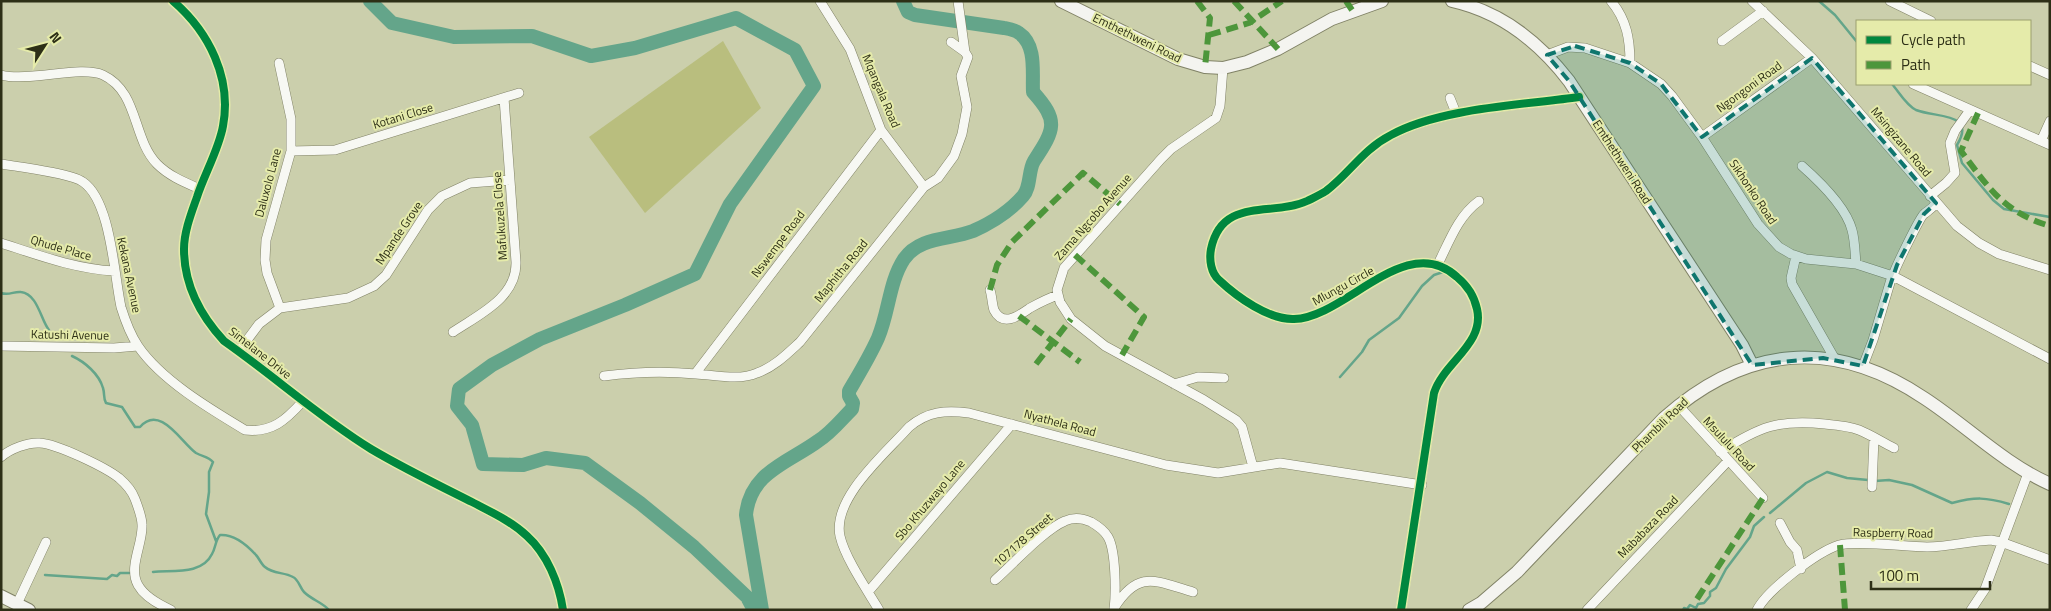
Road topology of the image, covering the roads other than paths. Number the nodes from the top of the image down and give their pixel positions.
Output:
1 (173, 1) edge
2 (820, 1) edge
3 (958, 1) edge
4 (1061, 1) edge
5 (1382, 1) edge
6 (1452, 1) edge
7 (1611, 1) edge
8 (1752, 1) edge
9 (1890, 1) edge
10 (1763, 11) junction
11 (1928, 20) edge
12 (1722, 41) dead end
13 (951, 42) dead end
14 (965, 52) junction
15 (1547, 55) junction
16 (1812, 58) junction
17 (279, 62) dead end
18 (1630, 63) junction
19 (2031, 66) edge
20 (1223, 68) junction
21 (1, 75) edge
22 (2050, 75) edge
23 (1915, 85) edge
24 (519, 93) dead end
25 (1579, 97) junction
26 (504, 98) junction
27 (1450, 98) dead end
28 (1968, 112) junction
29 (1456, 114) junction
30 (2050, 120) edge
31 (881, 130) junction
32 (1702, 137) junction
33 (2046, 143) edge
34 (291, 151) junction
35 (1, 164) edge
36 (1802, 166) dead end
37 (510, 180) junction
38 (924, 187) junction
39 (200, 189) junction
40 (1933, 200) junction
41 (1479, 201) dead end
42 (1, 242) edge
43 (1796, 256) junction
44 (1438, 264) junction
45 (1856, 264) junction
46 (2050, 270) edge
47 (114, 271) junction
48 (1893, 276) junction
49 (990, 290) dead end
50 (1058, 295) junction
51 (280, 308) junction
52 (453, 332) dead end
53 (1, 346) edge
54 (138, 346) junction
55 (239, 351) junction
56 (2050, 359) edge
57 (1836, 361) junction
58 (1752, 365) junction
59 (1863, 366) junction
60 (695, 374) junction
61 (604, 376) dead end
62 (1224, 378) dead end
63 (1174, 384) junction
64 (303, 401) junction
65 (1678, 405) junction
66 (1012, 424) junction
67 (1874, 438) junction
68 (1894, 448) dead end
69 (1720, 452) junction
70 (1, 457) edge
71 (1728, 462) junction
72 (1253, 467) junction
73 (2028, 472) junction
74 (2050, 484) edge
75 (1422, 485) junction
76 (1872, 487) dead end
77 (1763, 498) dead end
78 (1780, 523) dead end
79 (46, 542) dead end
80 (2001, 542) junction
81 (2050, 560) edge
82 (1801, 568) junction
83 (994, 580) dead end
84 (868, 592) junction
85 (1193, 592) dead end
86 (1, 596) edge
87 (17, 604) junction
88 (1482, 606) edge
89 (1114, 609) edge
90 (29, 610) edge
91 (171, 610) edge
92 (563, 610) edge
93 (879, 610) edge
94 (1401, 610) edge
95 (1469, 610) edge
96 (1587, 610) edge
97 (1757, 610) edge
98 (1971, 610) edge

1 - 39 street, Simelane Drive
2 - 31 street, Mqangala Road
3 - 14 street
4 - 20 street, Emthethweni Road
5 - 20 street, Emthethweni Road
6 - 15 street, Emthethweni Road
7 - 18 street
8 - 10 street, Msingizane Road
9 - 11 street
10 - 12 street
10 - 16 street, Msingizane Road
13 - 14 street
14 - 38 street, Maphitha Road
15 - 18 street, Sikhonko Road
15 - 25 street, Emthethweni Road
16 - 32 street, Ngongoni Road
16 - 40 street, Msingizane Road
17 - 34 street, Daluxolo Lane
18 - 32 street, Sikhonko Road
19 - 22 street
20 - 50 street, Zama Ngcobo Avenue
21 - 39 street
23 - 28 street
24 - 26 street, Kotani Close
25 - 29 street, Mlungu Circle
25 - 58 street, Emthethweni Road
26 - 34 street, Kotani Close
26 - 37 street, Mafukuzela Close
27 - 29 street
28 - 33 street
28 - 40 street
29 - 44 street, Mlungu Circle
30 - 33 street
31 - 38 street, Mqangala Road
31 - 60 street, Nswempe Road
32 - 43 street, Sikhonko Road
34 - 51 street, Daluxolo Lane
35 - 47 street, Kekana Avenue
36 - 45 street
37 - 51 street, Mpande Grove
37 - 52 street, Mafukuzela Close
38 - 60 street, Maphitha Road
39 - 55 street, Simelane Drive
40 - 46 street, Msingizane Road
40 - 48 street
41 - 44 street
42 - 47 street, Qhude Place
43 - 45 street, Sikhonko Road
43 - 57 street
44 - 75 street
45 - 48 street, Sikhonko Road
47 - 54 street, Kekana Avenue
48 - 56 street, Sikhonko Road
48 - 59 street
49 - 50 street
50 - 63 street
51 - 55 street
53 - 54 street, Katushi Avenue
54 - 64 street, Kekana Avenue
55 - 64 street, Simelane Drive
57 - 58 street, Phambili Road
57 - 59 street, Phambili Road
58 - 65 street, Phambili Road
59 - 73 street, Phambili Road
60 - 61 street, Maphitha Road
62 - 63 street
63 - 72 street
64 - 92 street, Simelane Drive
65 - 69 street, Msululu Road
65 - 88 street, Phambili Road
66 - 72 street, Nyathela Road
66 - 84 street, Sbo Khuzwayo Lane
66 - 84 street, Nyathela Road
67 - 68 street
67 - 69 street
67 - 76 street
69 - 71 street, Msululu Road
70 - 91 street
71 - 77 street, Msululu Road
71 - 96 street, Mababaza Road
72 - 75 street, Nyathela Road
73 - 74 street, Phambili Road
73 - 80 street
75 - 94 street
78 - 82 street
79 - 87 street
80 - 81 street, Raspberry Road
80 - 82 street, Raspberry Road
80 - 98 street
82 - 97 street, Raspberry Road
83 - 89 street, 107178 Street
84 - 93 street, Nyathela Road
85 - 89 street
86 - 87 street
87 - 90 street
88 - 95 street, Phambili Road

